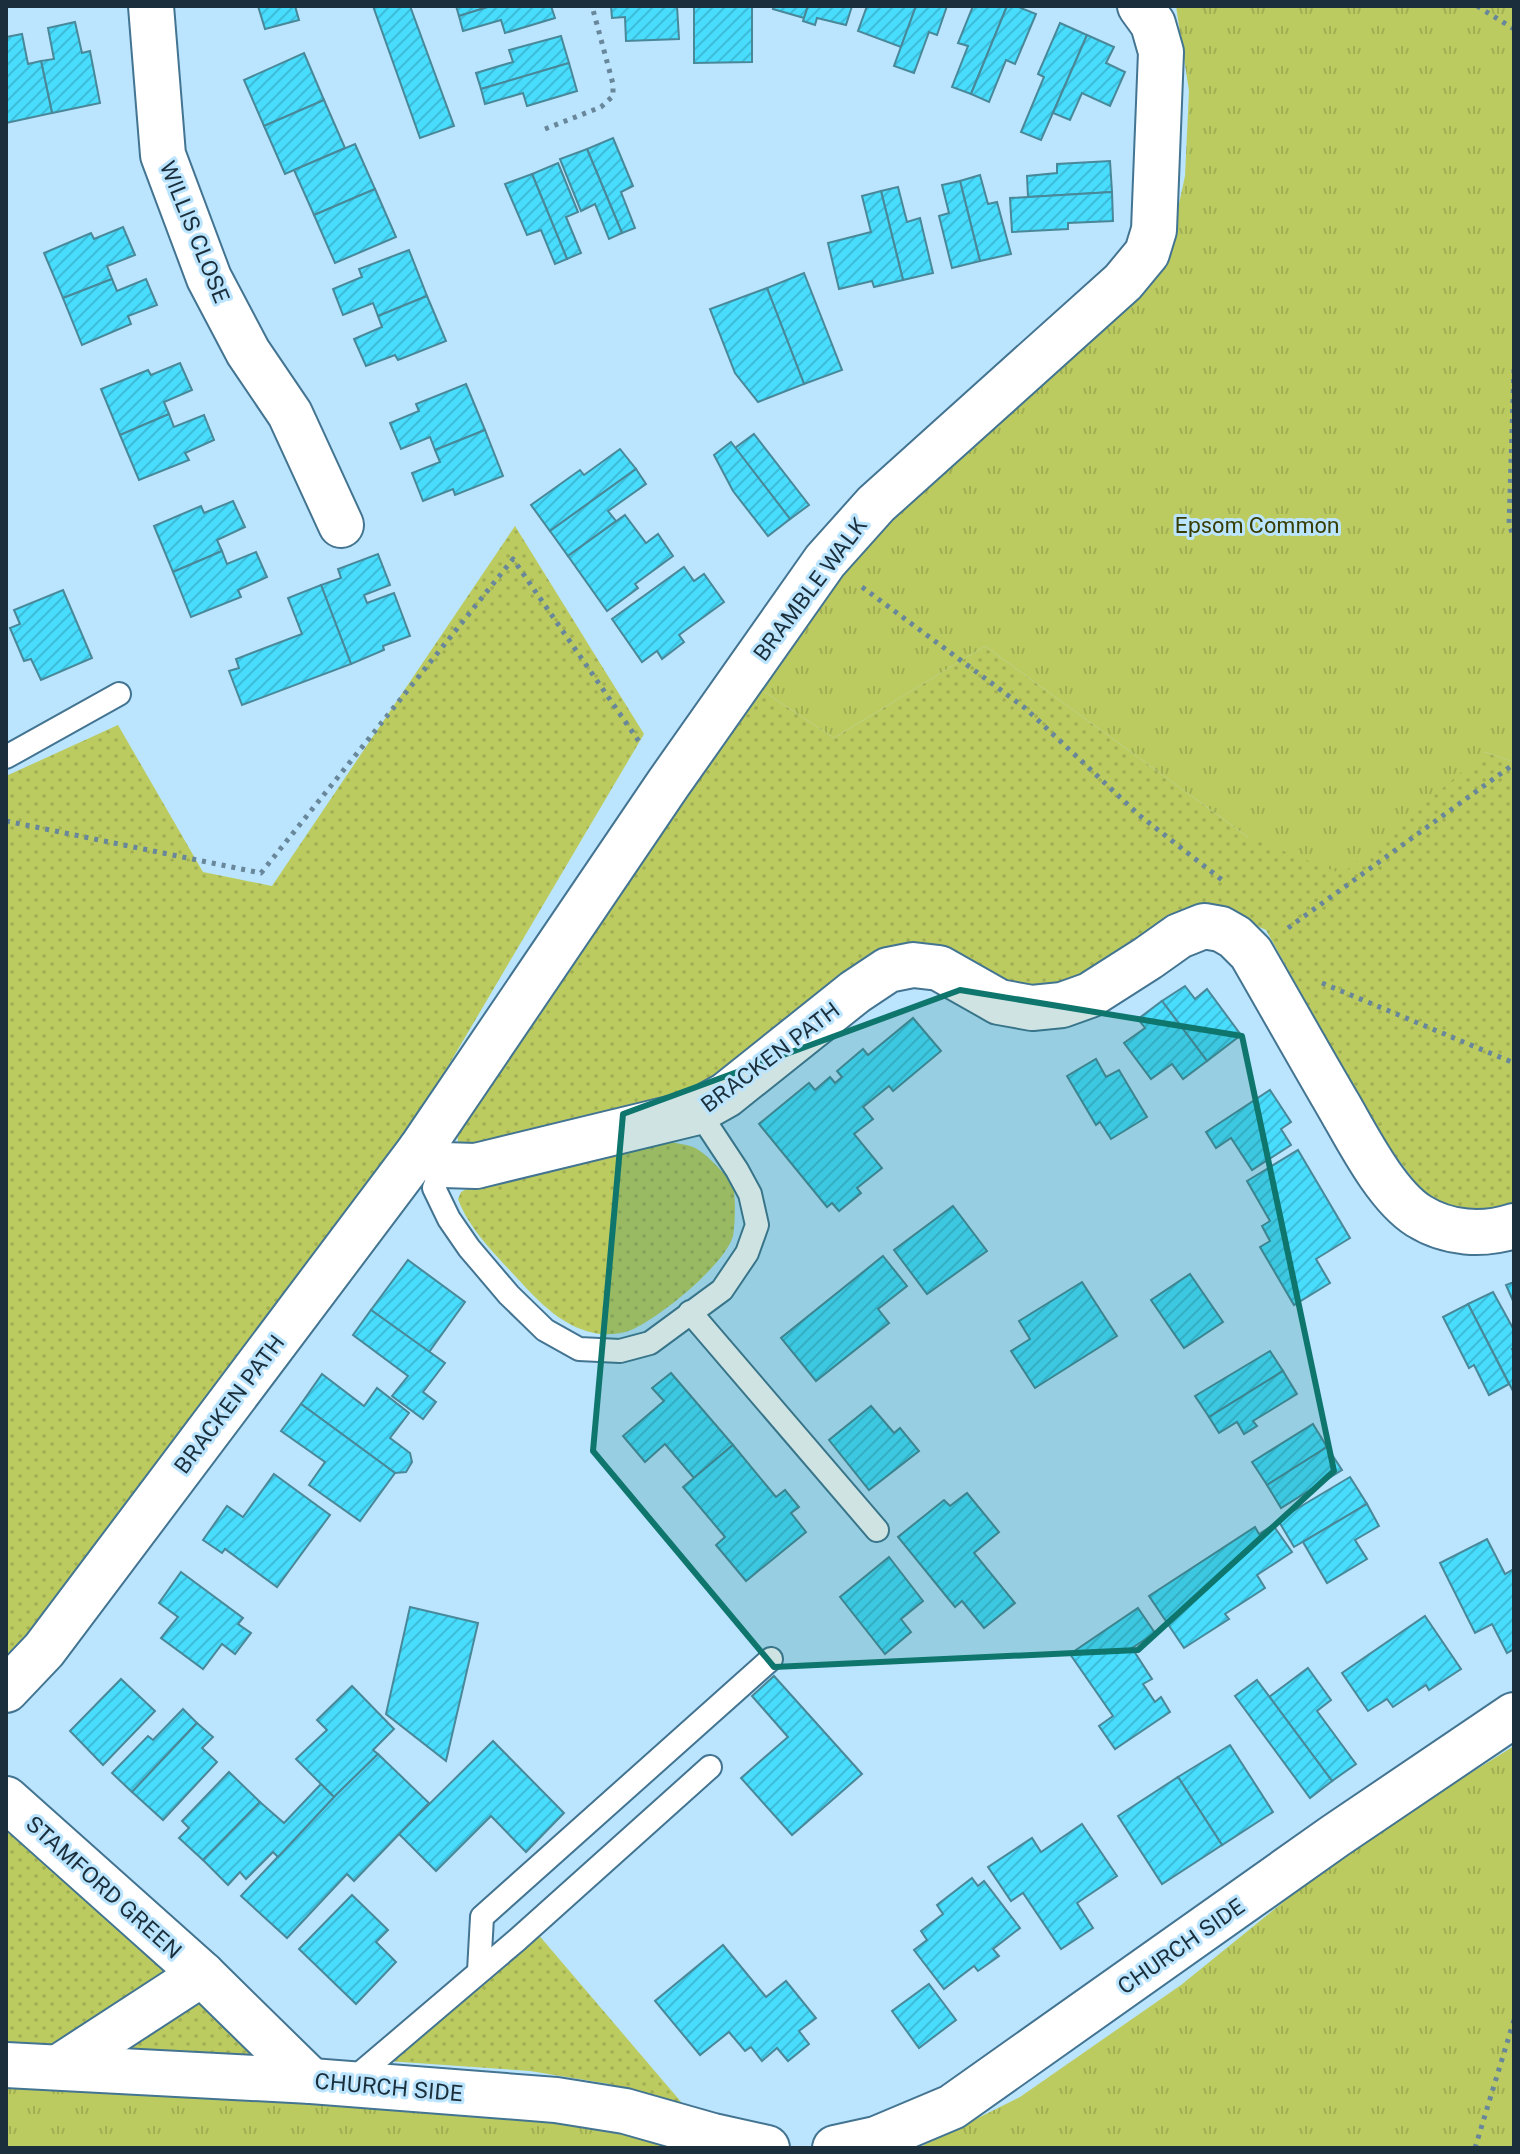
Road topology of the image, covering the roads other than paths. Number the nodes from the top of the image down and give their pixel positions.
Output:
1 (151, 6) edge
2 (1140, 6) edge
3 (341, 525) dead end
4 (119, 694) dead end
5 (6, 757) edge
6 (698, 1111) junction
7 (432, 1158) junction
8 (1514, 1226) edge
9 (690, 1312) junction
10 (877, 1530) dead end
11 (771, 1659) dead end
12 (6, 1690) edge
13 (1514, 1715) edge
14 (710, 1767) dead end
15 (6, 1799) edge
16 (479, 1971) junction
17 (202, 1974) junction
18 (6, 2065) edge
19 (59, 2067) junction
20 (329, 2082) junction
21 (767, 2148) edge
22 (835, 2148) edge

1 - 3 street, WILLIS CLOSE
2 - 7 street, BRAMBLE WALK
4 - 5 lane
6 - 7 street, BRACKEN PATH
6 - 8 street, BRACKEN PATH
6 - 9 lane
7 - 9 lane
7 - 12 street, BRACKEN PATH
9 - 10 lane
11 - 16 lane
13 - 22 street, CHURCH SIDE
14 - 16 lane
15 - 17 street, STAMFORD GREEN
16 - 20 lane
17 - 19 street, STAMFORD GREEN
17 - 20 street, STAMFORD GREEN
18 - 19 street, CHURCH SIDE
19 - 20 street, CHURCH SIDE
20 - 21 street, CHURCH SIDE

